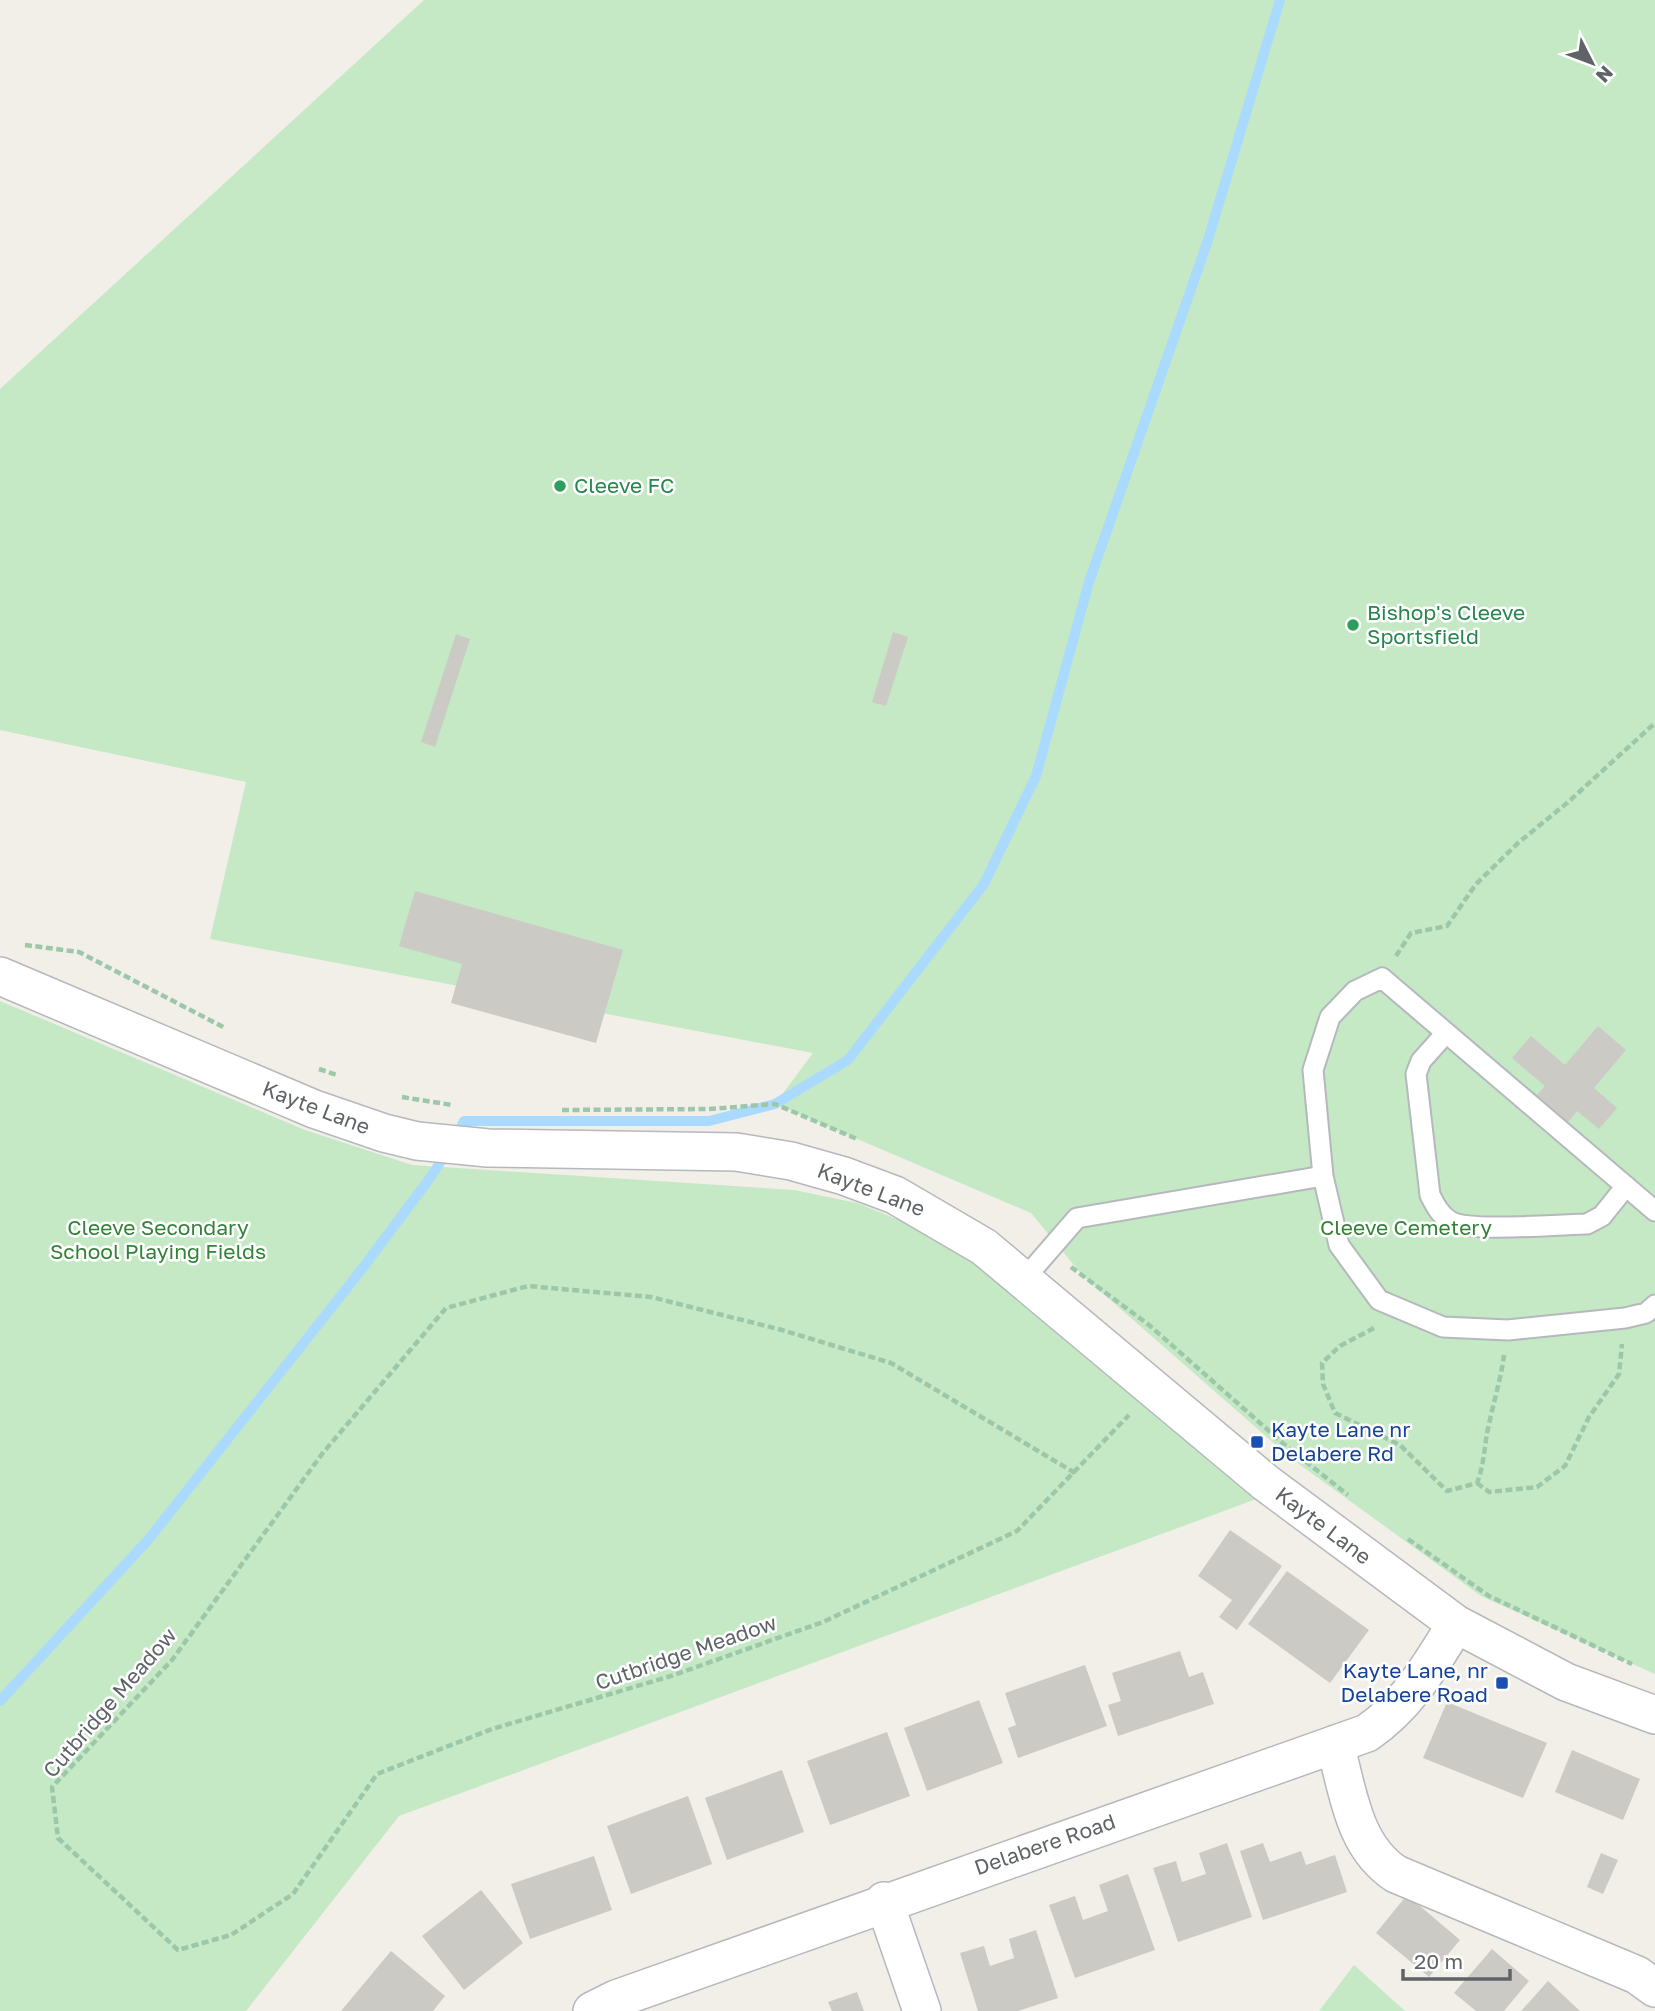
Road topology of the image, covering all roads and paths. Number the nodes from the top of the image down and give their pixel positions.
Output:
1 (1655, 723) edge
2 (20, 944) dead end
3 (0, 976) edge
4 (1382, 978) junction
5 (233, 1033) dead end
6 (1446, 1033) junction
7 (317, 1068) dead end
8 (342, 1077) dead end
9 (390, 1095) dead end
10 (454, 1105) dead end
11 (557, 1110) dead end
12 (863, 1142) dead end
13 (1323, 1176) junction
14 (1626, 1186) junction
15 (1655, 1211) edge
16 (1048, 1250) junction
17 (1025, 1278) junction
18 (1655, 1305) edge
19 (1395, 1307) junction
20 (1625, 1318) junction
21 (1508, 1329) junction
22 (1155, 1388) junction
23 (1075, 1473) junction
24 (1478, 1483) junction
25 (1353, 1499) dead end
26 (1405, 1537) dead end
27 (1456, 1624) junction
28 (1643, 1670) dead end
29 (1655, 1716) edge
30 (1335, 1744) junction
31 (884, 1902) junction
32 (1655, 1988) edge
33 (592, 2011) edge
34 (922, 2011) edge

1 - 4 path
2 - 5 path
3 - 17 street, Kayte Lane
4 - 6 lane
4 - 13 lane
6 - 14 lane
6 - 14 lane
7 - 8 path
9 - 10 path
11 - 12 path
13 - 16 lane
13 - 19 lane
14 - 15 lane
16 - 17 lane
16 - 25 path
17 - 22 street, Kayte Lane
18 - 20 lane
19 - 21 lane
19 - 24 path
20 - 21 lane
20 - 24 path
21 - 24 path
22 - 23 path, Cutbridge Meadow
22 - 27 street, Kayte Lane
23 - 23 path, Cutbridge Meadow
26 - 28 path
27 - 29 street, Kayte Lane
27 - 30 street, Delabere Road
30 - 31 street, Delabere Road
30 - 32 street
31 - 33 street, Delabere Road
31 - 34 street

